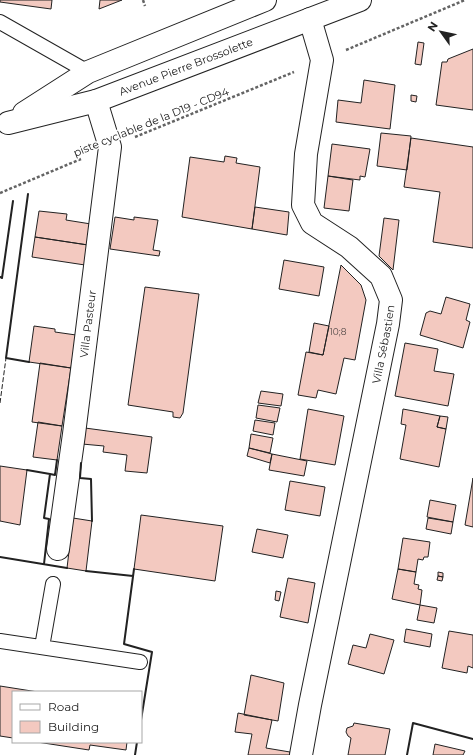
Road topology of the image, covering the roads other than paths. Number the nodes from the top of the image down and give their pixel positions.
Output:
1 (265, 0) edge
2 (360, 0) edge
3 (310, 19) junction
4 (0, 22) edge
5 (88, 72) junction
6 (96, 101) junction
7 (4, 125) edge
8 (58, 549) dead end
9 (53, 584) dead end
10 (0, 641) edge
11 (42, 647) junction
12 (140, 662) dead end
13 (301, 755) edge

1 - 5 street, Avenue Pierre Brossolette
2 - 3 street, Avenue Pierre Brossolette
3 - 6 street, Avenue Pierre Brossolette
3 - 13 street, Villa Sébastien
4 - 5 lane
5 - 7 street, Avenue Pierre Brossolette
6 - 7 street, Avenue Pierre Brossolette
6 - 8 street, Villa Pasteur
9 - 11 lane
10 - 11 lane
11 - 12 lane

